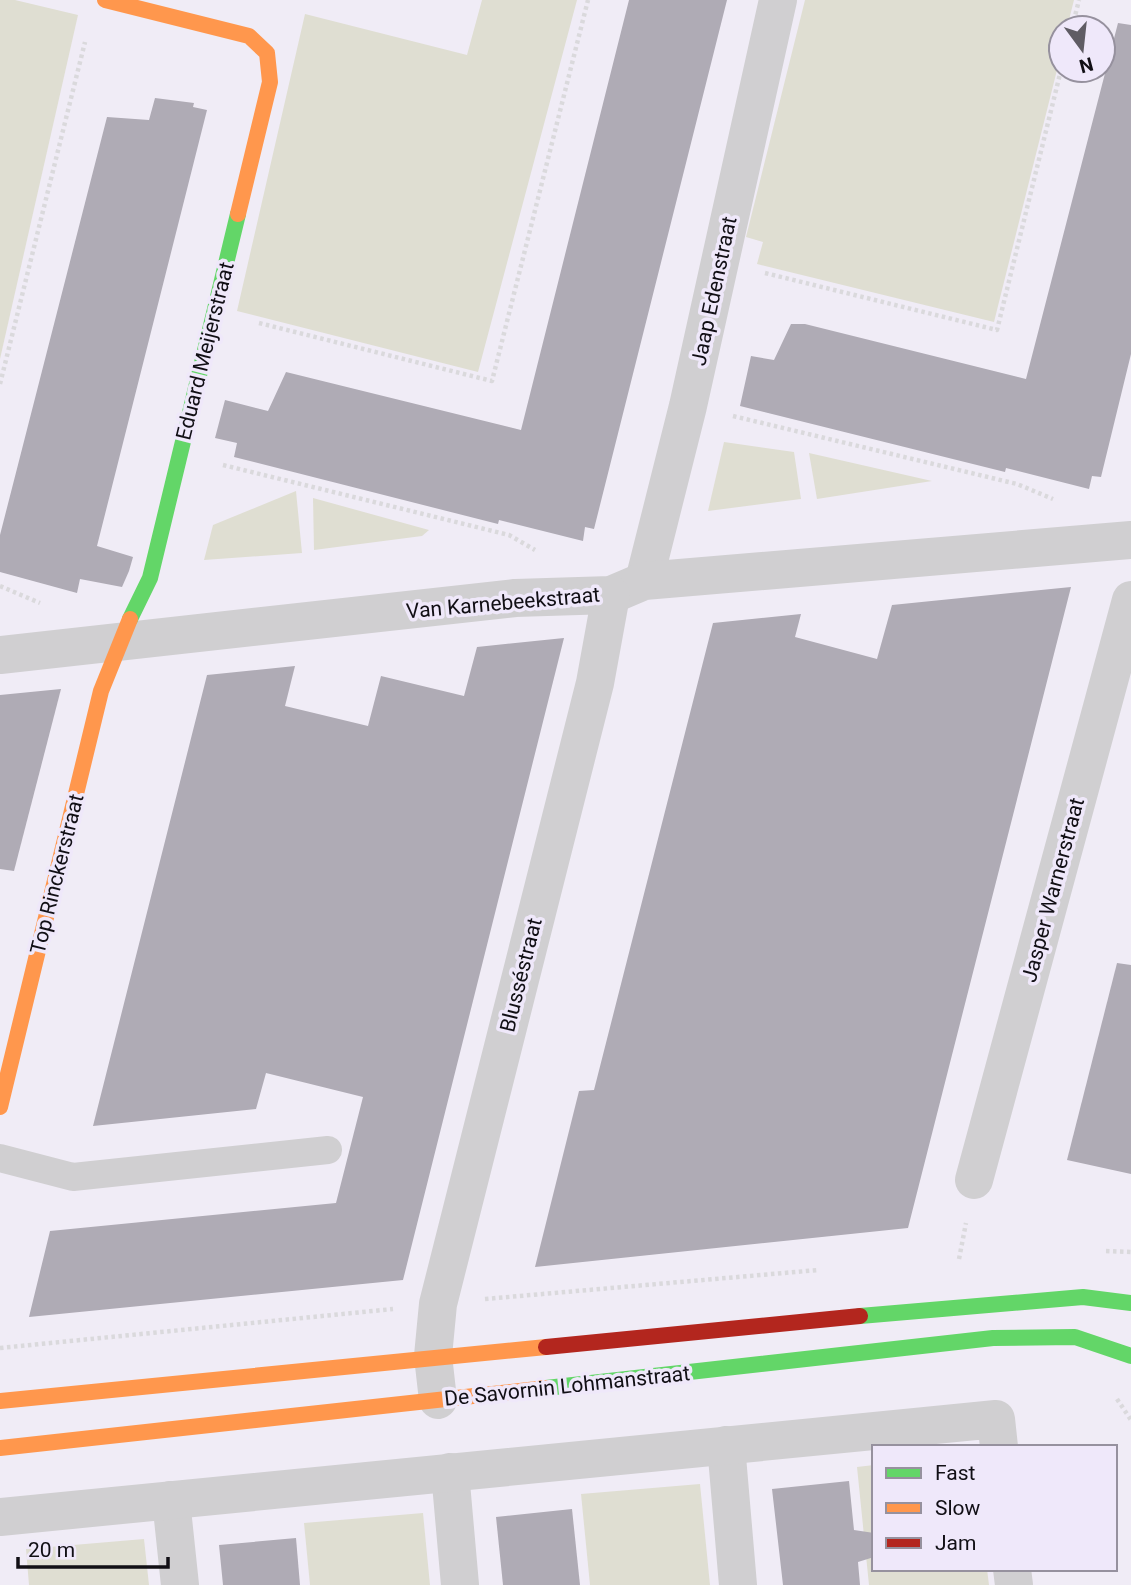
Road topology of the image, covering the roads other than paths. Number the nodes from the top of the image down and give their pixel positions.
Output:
1 (105, 0) edge
2 (778, 0) edge
3 (1131, 540) edge
4 (628, 588) junction
5 (1131, 600) edge
6 (118, 644) junction
7 (0, 655) edge
8 (0, 1107) edge
9 (328, 1150) dead end
10 (0, 1158) edge
11 (974, 1180) dead end
12 (1131, 1303) edge
13 (433, 1356) junction
14 (1131, 1356) edge
15 (438, 1400) junction
16 (0, 1401) edge
17 (998, 1433) edge
18 (726, 1446) junction
19 (0, 1448) edge
20 (450, 1472) junction
21 (171, 1500) junction
22 (0, 1517) edge
23 (180, 1585) edge
24 (460, 1585) edge
25 (738, 1585) edge

1 - 6 street, Eduard Meijerstraat
2 - 4 street, Jaap Edenstraat
3 - 4 street, Van Karnebeekstraat
4 - 6 street, Van Karnebeekstraat
4 - 13 street, Blusséstraat
5 - 11 street, Jasper Warnerstraat
6 - 7 street, Van Karnebeekstraat
6 - 8 street, Top Rinckerstraat
9 - 10 lane
12 - 13 street, De Savornin Lohmanstraat
13 - 15 street, Blusséstraat
13 - 16 street, De Savornin Lohmanstraat
14 - 15 street, De Savornin Lohmanstraat
15 - 19 street, De Savornin Lohmanstraat
17 - 18 street
18 - 20 street
18 - 25 street
20 - 21 street
20 - 24 street
21 - 22 street
21 - 23 street

